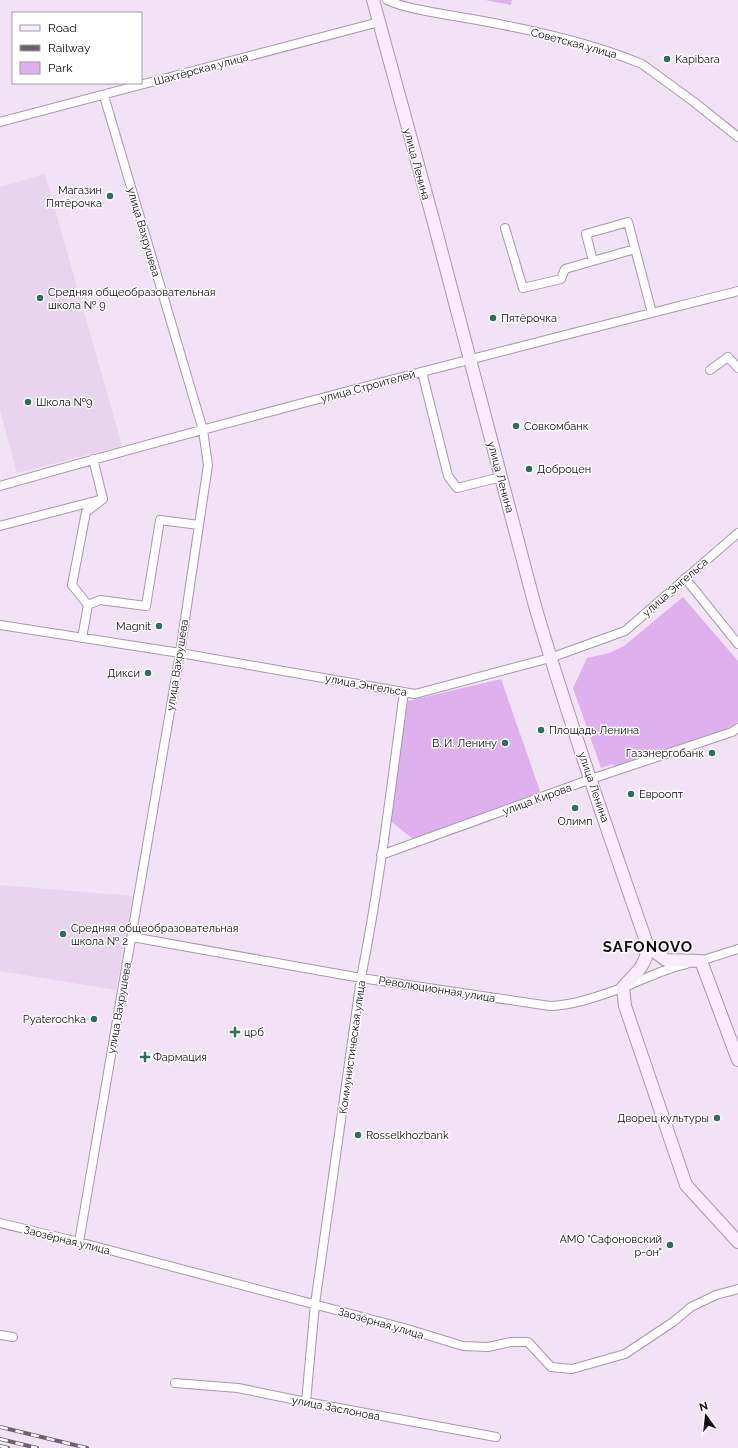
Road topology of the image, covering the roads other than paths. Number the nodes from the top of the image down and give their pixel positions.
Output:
1 (373, 0) edge
2 (387, 0) edge
3 (379, 22) junction
4 (104, 96) junction
5 (0, 122) edge
6 (738, 137) edge
7 (506, 228) dead end
8 (635, 249) junction
9 (593, 261) junction
10 (738, 291) edge
11 (652, 313) junction
12 (470, 360) junction
13 (738, 368) edge
14 (710, 370) dead end
15 (422, 372) junction
16 (203, 430) junction
17 (93, 459) junction
18 (501, 476) junction
19 (0, 486) edge
20 (103, 499) junction
21 (200, 525) junction
22 (0, 526) edge
23 (738, 533) edge
24 (685, 578) junction
25 (88, 605) junction
26 (0, 625) edge
27 (82, 638) junction
28 (738, 644) edge
29 (180, 653) junction
30 (550, 658) junction
31 (404, 692) junction
32 (738, 728) edge
33 (591, 780) junction
34 (381, 855) junction
35 (132, 937) junction
36 (648, 947) junction
37 (738, 948) edge
38 (701, 961) junction
39 (361, 978) junction
40 (623, 987) junction
41 (738, 1060) edge
42 (0, 1223) edge
43 (79, 1242) junction
44 (738, 1242) edge
45 (738, 1289) edge
46 (315, 1304) junction
47 (0, 1335) edge
48 (13, 1338) dead end
49 (175, 1383) dead end
50 (306, 1402) junction
51 (496, 1437) dead end

1 - 3 main road, улица Ленина
2 - 6 street, Советская улица
3 - 4 street, Шахтёрская улица
3 - 12 main road, улица Ленина
4 - 5 street, Шахтёрская улица
4 - 16 street, улица Вахрушева
7 - 9 street
8 - 9 street
8 - 9 street
8 - 11 street
10 - 11 street, улица Строителей
11 - 12 street, улица Строителей
12 - 15 street, улица Строителей
12 - 18 main road, улица Ленина
13 - 14 street
15 - 16 street, улица Строителей
15 - 18 street
16 - 17 street, улица Строителей
16 - 21 street, улица Вахрушева
17 - 19 street, улица Строителей
17 - 20 street
18 - 30 main road, улица Ленина
20 - 22 street
20 - 25 street
21 - 25 street
21 - 29 street, улица Вахрушева
23 - 24 street, улица Энгельса
24 - 28 street
24 - 30 street, улица Энгельса
25 - 27 street
26 - 27 street, улица Энгельса
27 - 29 street, улица Энгельса
29 - 31 street, улица Энгельса
29 - 35 street, улица Вахрушева
30 - 31 street, улица Энгельса
30 - 33 main road, улица Ленина
31 - 34 street, Коммунистическая улица
32 - 33 street, улица Кирова
33 - 34 street, улица Кирова
33 - 36 main road, улица Ленина
34 - 39 street, Коммунистическая улица
35 - 39 street, Революционная улица
35 - 43 street, улица Вахрушева
36 - 38 main road
36 - 40 main road
37 - 38 street
38 - 40 street, Революционная улица
38 - 41 main road
39 - 40 street, Революционная улица
39 - 46 street, Коммунистическая улица
40 - 44 main road
42 - 43 street, Заозёрная улица
43 - 46 street, Заозёрная улица
45 - 46 street, Заозёрная улица
46 - 50 street, Коммунистическая улица
47 - 48 street
49 - 50 street, улица Заслонова
50 - 51 street, улица Заслонова

